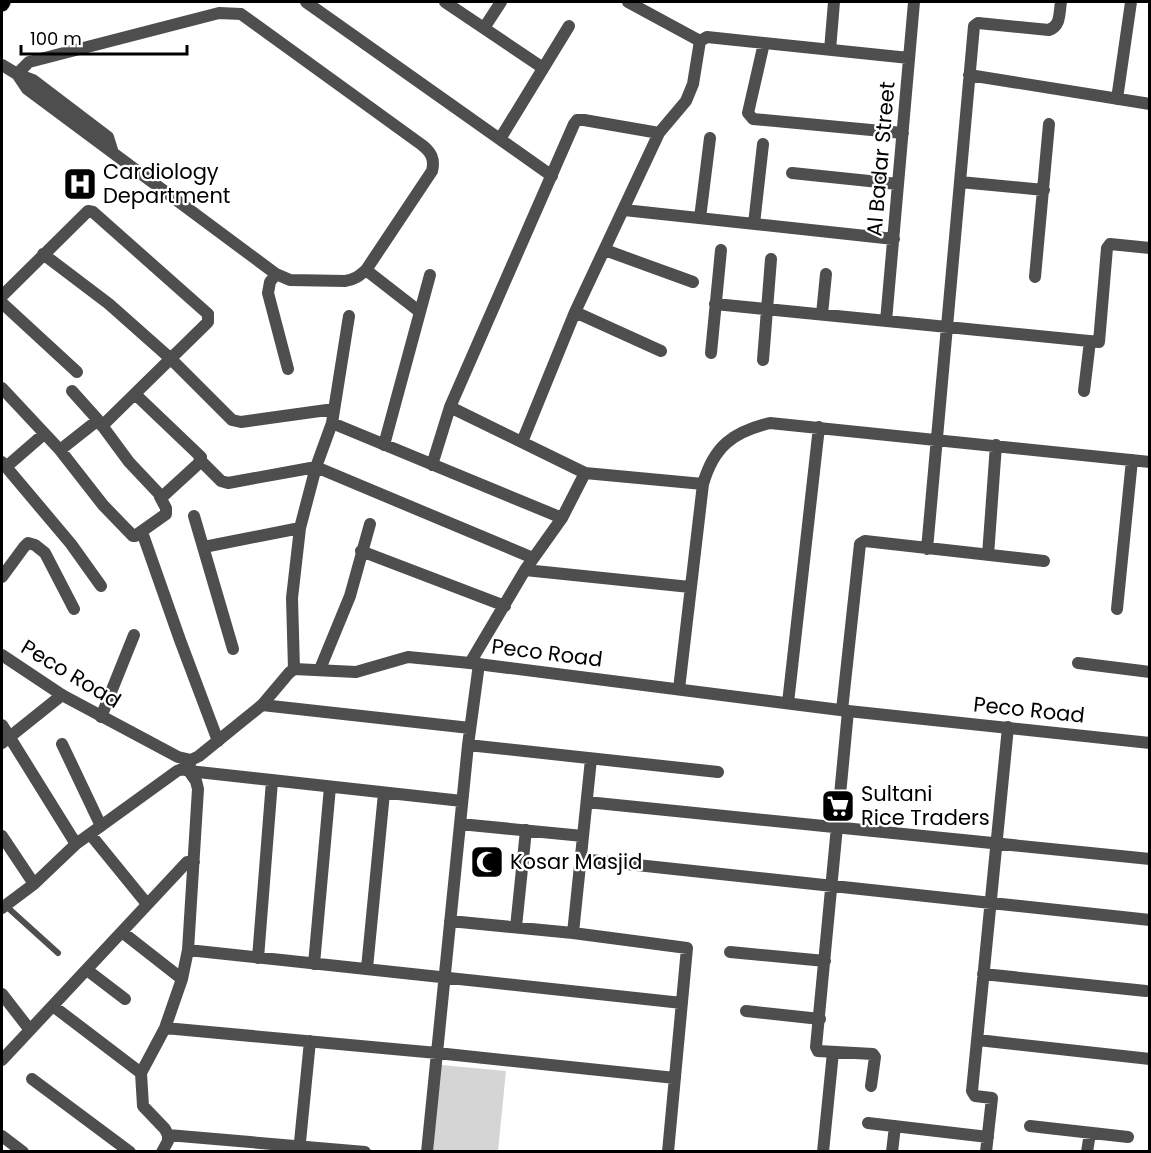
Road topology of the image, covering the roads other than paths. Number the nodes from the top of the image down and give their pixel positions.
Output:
1 (306, 2) edge
2 (445, 2) edge
3 (501, 2) edge
4 (628, 2) edge
5 (834, 2) edge
6 (914, 2) edge
7 (1061, 2) edge
8 (1131, 2) edge
9 (569, 26) dead end
10 (484, 28) junction
11 (700, 41) junction
12 (764, 43) junction
13 (830, 50) junction
14 (909, 58) junction
15 (2, 65) edge
16 (543, 69) junction
17 (17, 74) junction
18 (969, 75) junction
19 (1117, 99) junction
20 (1149, 104) edge
21 (1049, 124) dead end
22 (659, 133) junction
23 (903, 133) junction
24 (710, 138) dead end
25 (501, 139) junction
26 (763, 144) dead end
27 (792, 173) dead end
28 (552, 176) junction
29 (960, 182) junction
30 (898, 184) junction
31 (1044, 190) junction
32 (624, 210) junction
33 (700, 218) junction
34 (754, 224) junction
35 (894, 239) junction
36 (1149, 248) edge
37 (605, 250) junction
38 (721, 250) dead end
39 (43, 254) junction
40 (771, 259) dead end
41 (366, 270) junction
42 (276, 274) junction
43 (826, 274) dead end
44 (430, 275) dead end
45 (1035, 277) dead end
46 (693, 282) dead end
47 (2, 296) edge
48 (2, 303) edge
49 (715, 304) junction
50 (767, 309) junction
51 (420, 312) junction
52 (575, 312) junction
53 (822, 314) junction
54 (349, 316) dead end
55 (886, 321) junction
56 (946, 327) junction
57 (1090, 341) junction
58 (661, 351) dead end
59 (711, 353) dead end
60 (171, 359) junction
61 (763, 360) dead end
62 (288, 369) dead end
63 (77, 372) dead end
64 (2, 388) edge
65 (72, 391) dead end
66 (1084, 391) dead end
67 (135, 394) junction
68 (450, 407) junction
69 (334, 409) junction
70 (100, 423) junction
71 (332, 423) junction
72 (819, 427) junction
73 (44, 434) junction
74 (936, 438) junction
75 (522, 442) junction
76 (384, 445) junction
77 (996, 445) junction
78 (60, 450) junction
79 (200, 460) junction
80 (1131, 460) junction
81 (1149, 462) edge
82 (4, 465) edge
83 (432, 465) junction
84 (316, 467) junction
85 (585, 473) junction
86 (703, 484) junction
87 (160, 497) junction
88 (194, 516) dead end
89 (562, 518) junction
90 (370, 524) dead end
91 (300, 528) junction
92 (142, 532) junction
93 (204, 547) junction
94 (927, 549) junction
95 (362, 551) junction
96 (988, 555) junction
97 (533, 558) junction
98 (1044, 561) dead end
99 (525, 570) junction
100 (2, 577) edge
101 (101, 586) dead end
102 (690, 587) junction
103 (505, 606) junction
104 (74, 609) dead end
105 (1117, 609) dead end
106 (134, 635) dead end
107 (233, 650) dead end
108 (2, 657) edge
109 (474, 663) junction
110 (1078, 663) dead end
111 (294, 669) junction
112 (321, 669) junction
113 (1149, 672) edge
114 (679, 689) junction
115 (62, 695) junction
116 (788, 703) junction
117 (262, 705) junction
118 (845, 711) junction
119 (101, 717) junction
120 (2, 724) edge
121 (1008, 727) junction
122 (470, 728) junction
123 (5, 740) edge
124 (218, 741) junction
125 (1149, 743) edge
126 (62, 744) dead end
127 (468, 745) junction
128 (591, 759) junction
129 (190, 765) junction
130 (718, 772) dead end
131 (272, 781) junction
132 (330, 787) junction
133 (384, 793) junction
134 (462, 801) junction
135 (587, 802) junction
136 (460, 824) junction
137 (101, 826) junction
138 (837, 827) junction
139 (526, 830) junction
140 (90, 834) junction
141 (2, 836) edge
142 (583, 836) junction
143 (76, 844) junction
144 (995, 844) junction
145 (581, 859) junction
146 (1149, 859) edge
147 (194, 862) junction
148 (34, 884) junction
149 (831, 885) junction
150 (990, 902) junction
151 (147, 904) junction
152 (4, 907) edge
153 (1149, 920) edge
154 (450, 921) junction
155 (516, 927) junction
156 (122, 932) junction
157 (573, 933) junction
158 (188, 950) junction
159 (730, 952) dead end
160 (58, 953) dead end
161 (258, 958) junction
162 (825, 961) junction
163 (314, 964) junction
164 (367, 968) junction
165 (87, 970) junction
166 (983, 974) junction
167 (445, 977) junction
168 (182, 979) junction
169 (1146, 992) dead end
170 (2, 994) edge
171 (125, 999) dead end
172 (682, 1003) junction
173 (53, 1006) junction
174 (746, 1011) dead end
175 (820, 1019) junction
176 (165, 1028) junction
177 (30, 1030) junction
178 (978, 1040) junction
179 (310, 1041) junction
180 (833, 1052) junction
181 (437, 1053) junction
182 (1149, 1059) edge
183 (2, 1060) edge
184 (141, 1073) junction
185 (675, 1078) junction
186 (32, 1079) dead end
187 (871, 1086) dead end
188 (868, 1122) dead end
189 (895, 1126) junction
190 (1030, 1126) dead end
191 (1090, 1133) junction
192 (168, 1135) junction
193 (2, 1136) edge
194 (988, 1137) junction
195 (1128, 1137) dead end
196 (299, 1148) edge
197 (23, 1152) edge
198 (130, 1152) edge
199 (162, 1152) edge
200 (365, 1152) edge
201 (427, 1152) edge
202 (668, 1152) edge
203 (823, 1152) edge
204 (892, 1152) edge
205 (986, 1152) edge
206 (1088, 1152) edge

1 - 25 street
2 - 10 street
3 - 10 street
4 - 11 street
5 - 13 street
6 - 14 street, Al Badar Street
7 - 18 street
8 - 19 street
9 - 16 street
10 - 16 street
11 - 12 street
11 - 22 street
12 - 13 street
12 - 23 street
13 - 14 street
14 - 23 street, Al Badar Street
15 - 17 street
16 - 25 street
17 - 41 street
17 - 42 street
18 - 19 street
18 - 29 street
19 - 20 street
21 - 31 street
22 - 28 street
22 - 32 street
23 - 30 street, Al Badar Street
24 - 33 street
25 - 28 street
26 - 34 street
27 - 30 street
28 - 68 street
29 - 31 street
29 - 56 street
30 - 35 street, Al Badar Street
31 - 45 street
32 - 33 street
32 - 37 street
33 - 34 street
34 - 35 street
35 - 55 street, Al Badar Street
36 - 57 street
37 - 46 street
37 - 52 street
38 - 49 street
39 - 47 street
39 - 60 street
39 - 60 street
40 - 50 street
41 - 42 street
41 - 51 street
42 - 62 street
43 - 53 street
44 - 51 street
48 - 63 street
49 - 50 street
49 - 59 street
50 - 53 street
50 - 61 street
51 - 76 street
52 - 58 street
52 - 75 street
53 - 55 street
54 - 69 street
55 - 56 street
56 - 57 street
56 - 74 street
57 - 66 street
60 - 67 street
60 - 69 street
64 - 73 street
65 - 70 street
67 - 70 street
67 - 79 street
68 - 75 street
68 - 83 street
69 - 71 street
70 - 78 street
70 - 87 street
71 - 76 street
71 - 84 street
72 - 74 street
72 - 86 street
72 - 116 street
73 - 78 street
73 - 82 street
74 - 77 street
74 - 94 street
75 - 85 street
76 - 83 street
77 - 80 street
77 - 96 street
78 - 92 street
79 - 84 street
79 - 87 street
80 - 81 street
80 - 105 street
82 - 101 street
83 - 89 street
84 - 91 street
84 - 97 street
85 - 86 street
85 - 89 street
86 - 102 street
87 - 92 street
88 - 93 street
89 - 97 street
90 - 95 street
91 - 93 street
91 - 111 street
92 - 124 street
93 - 107 street
94 - 96 street
94 - 118 street
95 - 103 street
95 - 112 street
96 - 98 street
97 - 99 street
99 - 102 street
99 - 103 street
100 - 104 street
102 - 114 street
103 - 109 street
106 - 119 street
108 - 115 street, Peco Road
109 - 112 street, Peco Road
109 - 114 street, Peco Road
109 - 122 street
110 - 113 street
111 - 112 street, Peco Road
111 - 117 street
114 - 116 street, Peco Road
115 - 119 street, Peco Road
115 - 123 street
116 - 118 street, Peco Road
117 - 122 street
117 - 124 street
118 - 121 street, Peco Road
118 - 138 street
119 - 129 street, Peco Road
120 - 123 street
121 - 125 street, Peco Road
121 - 144 street
122 - 127 street
123 - 143 street
124 - 129 street
126 - 137 street
127 - 128 street
127 - 134 street
128 - 130 street
128 - 135 street
129 - 131 street
129 - 137 street
129 - 147 street
131 - 132 street
131 - 161 street
132 - 133 street
132 - 163 street
133 - 134 street
133 - 164 street
134 - 136 street
135 - 138 street
135 - 142 street
136 - 139 street
136 - 154 street
137 - 140 street
138 - 144 street
138 - 149 street
139 - 142 street
139 - 155 street
140 - 143 street
140 - 151 street
141 - 148 street
142 - 145 street
143 - 148 street
144 - 146 street
144 - 150 street
145 - 149 street
145 - 157 street
147 - 151 street
147 - 158 street
148 - 152 street
149 - 150 street
149 - 162 street
150 - 153 street
150 - 166 street
151 - 156 street
152 - 160 lane
154 - 155 street
154 - 167 street
155 - 157 street
156 - 165 street
156 - 168 street
157 - 172 street
158 - 161 street
158 - 168 street
159 - 162 street
161 - 163 street
162 - 175 street
163 - 164 street
164 - 167 street
165 - 171 street
165 - 173 street
166 - 169 street
166 - 178 street
167 - 172 street
167 - 181 street
168 - 176 street
170 - 177 street
172 - 185 street
173 - 177 street
173 - 184 street
174 - 175 street
175 - 180 street
176 - 179 street
176 - 184 street
177 - 183 street
178 - 182 street
178 - 194 street
179 - 181 street
179 - 196 street
180 - 187 street
180 - 203 street
181 - 185 street
181 - 201 street
184 - 192 street
185 - 202 street
186 - 198 street
188 - 189 street
189 - 194 street
189 - 204 street
190 - 191 street
191 - 195 street
191 - 206 street
192 - 196 street
192 - 199 street
193 - 197 street
194 - 205 street
196 - 200 street

